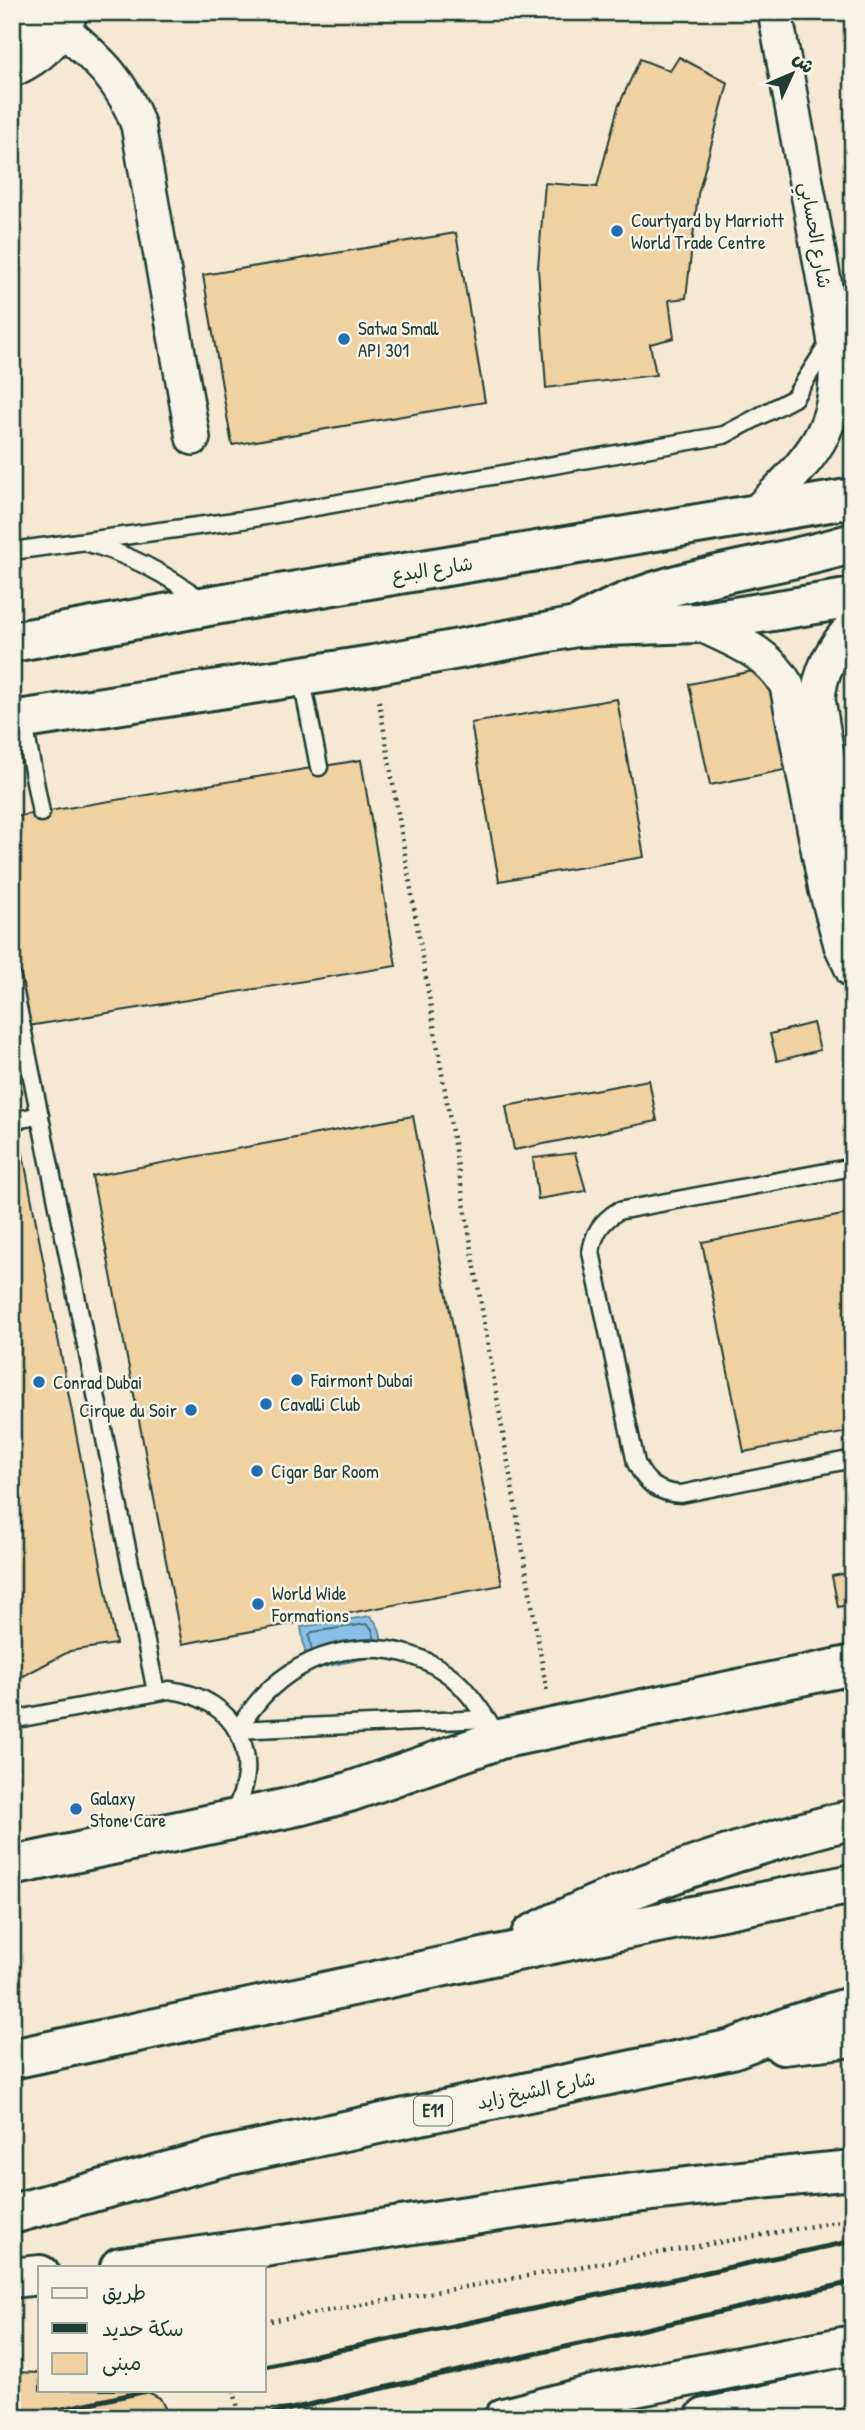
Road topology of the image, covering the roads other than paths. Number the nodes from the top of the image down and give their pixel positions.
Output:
1 (775, 12) edge
2 (59, 18) edge
3 (12, 43) edge
4 (12, 70) edge
5 (834, 336) junction
6 (193, 438) dead end
7 (853, 498) edge
8 (754, 515) junction
9 (82, 541) junction
10 (853, 542) edge
11 (12, 551) edge
12 (853, 598) edge
13 (208, 606) junction
14 (698, 623) junction
15 (853, 626) edge
16 (576, 627) junction
17 (17, 637) edge
18 (301, 675) junction
19 (18, 720) edge
20 (320, 767) dead end
21 (41, 813) dead end
22 (853, 927) edge
23 (853, 955) edge
24 (852, 969) edge
25 (12, 978) edge
26 (19, 1047) edge
27 (40, 1115) junction
28 (17, 1120) dead end
29 (853, 1167) edge
30 (853, 1459) edge
31 (853, 1665) edge
32 (156, 1692) junction
33 (12, 1720) edge
34 (493, 1729) junction
35 (237, 1730) junction
36 (853, 1819) edge
37 (229, 1821) junction
38 (12, 1866) edge
39 (853, 1884) edge
40 (492, 1956) junction
41 (853, 2006) edge
42 (853, 2037) edge
43 (732, 2049) junction
44 (12, 2059) edge
45 (853, 2162) edge
46 (853, 2170) edge
47 (799, 2175) junction
48 (12, 2214) edge
49 (129, 2266) edge
50 (38, 2275) edge
51 (12, 2278) edge
52 (853, 2345) edge
53 (853, 2386) edge
54 (504, 2418) edge
55 (705, 2418) edge

1 - 5 street, شارع الحسابي
2 - 3 street
2 - 4 street
2 - 6 street
5 - 8 street, شارع الحسابي
5 - 9 lane
7 - 8 main road, شارع البدع
8 - 13 main road, شارع البدع
9 - 11 lane
9 - 13 lane
10 - 16 main road
12 - 14 main road
13 - 17 main road, شارع البدع
14 - 16 main road
14 - 24 street
15 - 22 street
16 - 18 main road
18 - 19 main road
18 - 20 lane
19 - 21 lane
23 - 24 street
25 - 26 lane
26 - 27 lane
27 - 28 lane
27 - 32 lane
29 - 30 lane
31 - 34 main road
32 - 33 lane
32 - 35 lane
34 - 35 lane
34 - 35 lane
34 - 37 main road
35 - 37 lane
36 - 40 main road
37 - 38 main road
39 - 40 main road
40 - 44 main road
41 - 43 main road, شارع الشيخ زايد / E11
42 - 43 main road
43 - 48 main road, شارع الشيخ زايد / E11
45 - 47 main road
46 - 47 main road
47 - 49 main road
50 - 51 main road
52 - 54 main road
53 - 55 main road

